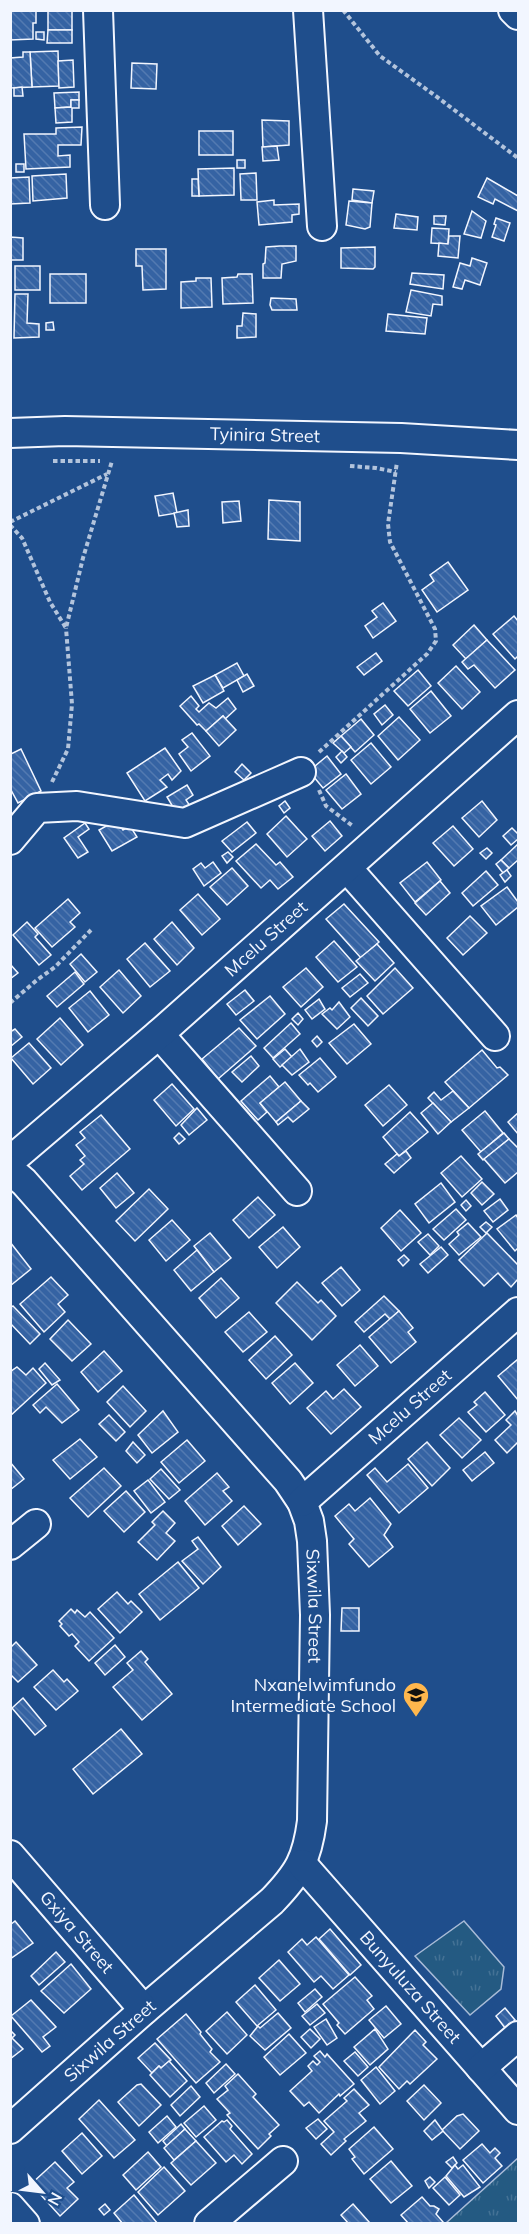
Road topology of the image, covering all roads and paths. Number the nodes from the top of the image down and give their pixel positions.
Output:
1 (98, 10) edge
2 (308, 10) edge
3 (343, 10) edge
4 (513, 10) edge
5 (519, 15) edge
6 (519, 158) edge
7 (105, 205) dead end
8 (322, 226) dead end
9 (10, 433) edge
10 (401, 438) junction
11 (519, 445) edge
12 (112, 461) dead end
13 (108, 474) junction
14 (10, 523) edge
15 (66, 628) junction
16 (519, 715) edge
17 (68, 748) dead end
18 (301, 772) junction
19 (10, 840) edge
20 (375, 842) junction
21 (347, 868) junction
22 (91, 930) dead end
23 (10, 1003) edge
24 (159, 1034) junction
25 (495, 1036) dead end
26 (10, 1161) edge
27 (10, 1170) edge
28 (297, 1191) dead end
29 (519, 1312) edge
30 (302, 1502) junction
31 (36, 1524) dead end
32 (10, 1545) edge
33 (11, 1858) edge
34 (302, 1864) junction
35 (144, 2010) junction
36 (519, 2036) edge
37 (481, 2068) junction
38 (519, 2110) edge
39 (10, 2129) edge
40 (282, 2161) dead end
41 (10, 2207) edge
42 (25, 2223) edge
43 (209, 2223) edge

1 - 7 street
2 - 8 street
3 - 6 path
4 - 5 street
9 - 10 street, Tyinira Street
10 - 11 street, Tyinira Street
10 - 18 path
12 - 13 path
13 - 14 path
13 - 15 path
14 - 15 path
15 - 17 path
16 - 20 street, Mcelu Street
18 - 19 street
18 - 20 path
20 - 21 street, Mcelu Street
21 - 24 street, Mcelu Street
21 - 25 street
22 - 23 path
24 - 26 street, Mcelu Street
24 - 28 street
27 - 30 street, Sixwila Street
29 - 30 street, Mcelu Street
30 - 34 street, Sixwila Street
31 - 32 street
33 - 35 street, Gxiya Street
34 - 35 street, Sixwila Street
34 - 37 street, Bunyuluza Street
35 - 39 street, Sixwila Street
36 - 37 street
37 - 38 street, Bunyuluza Street
40 - 43 street
41 - 42 street

